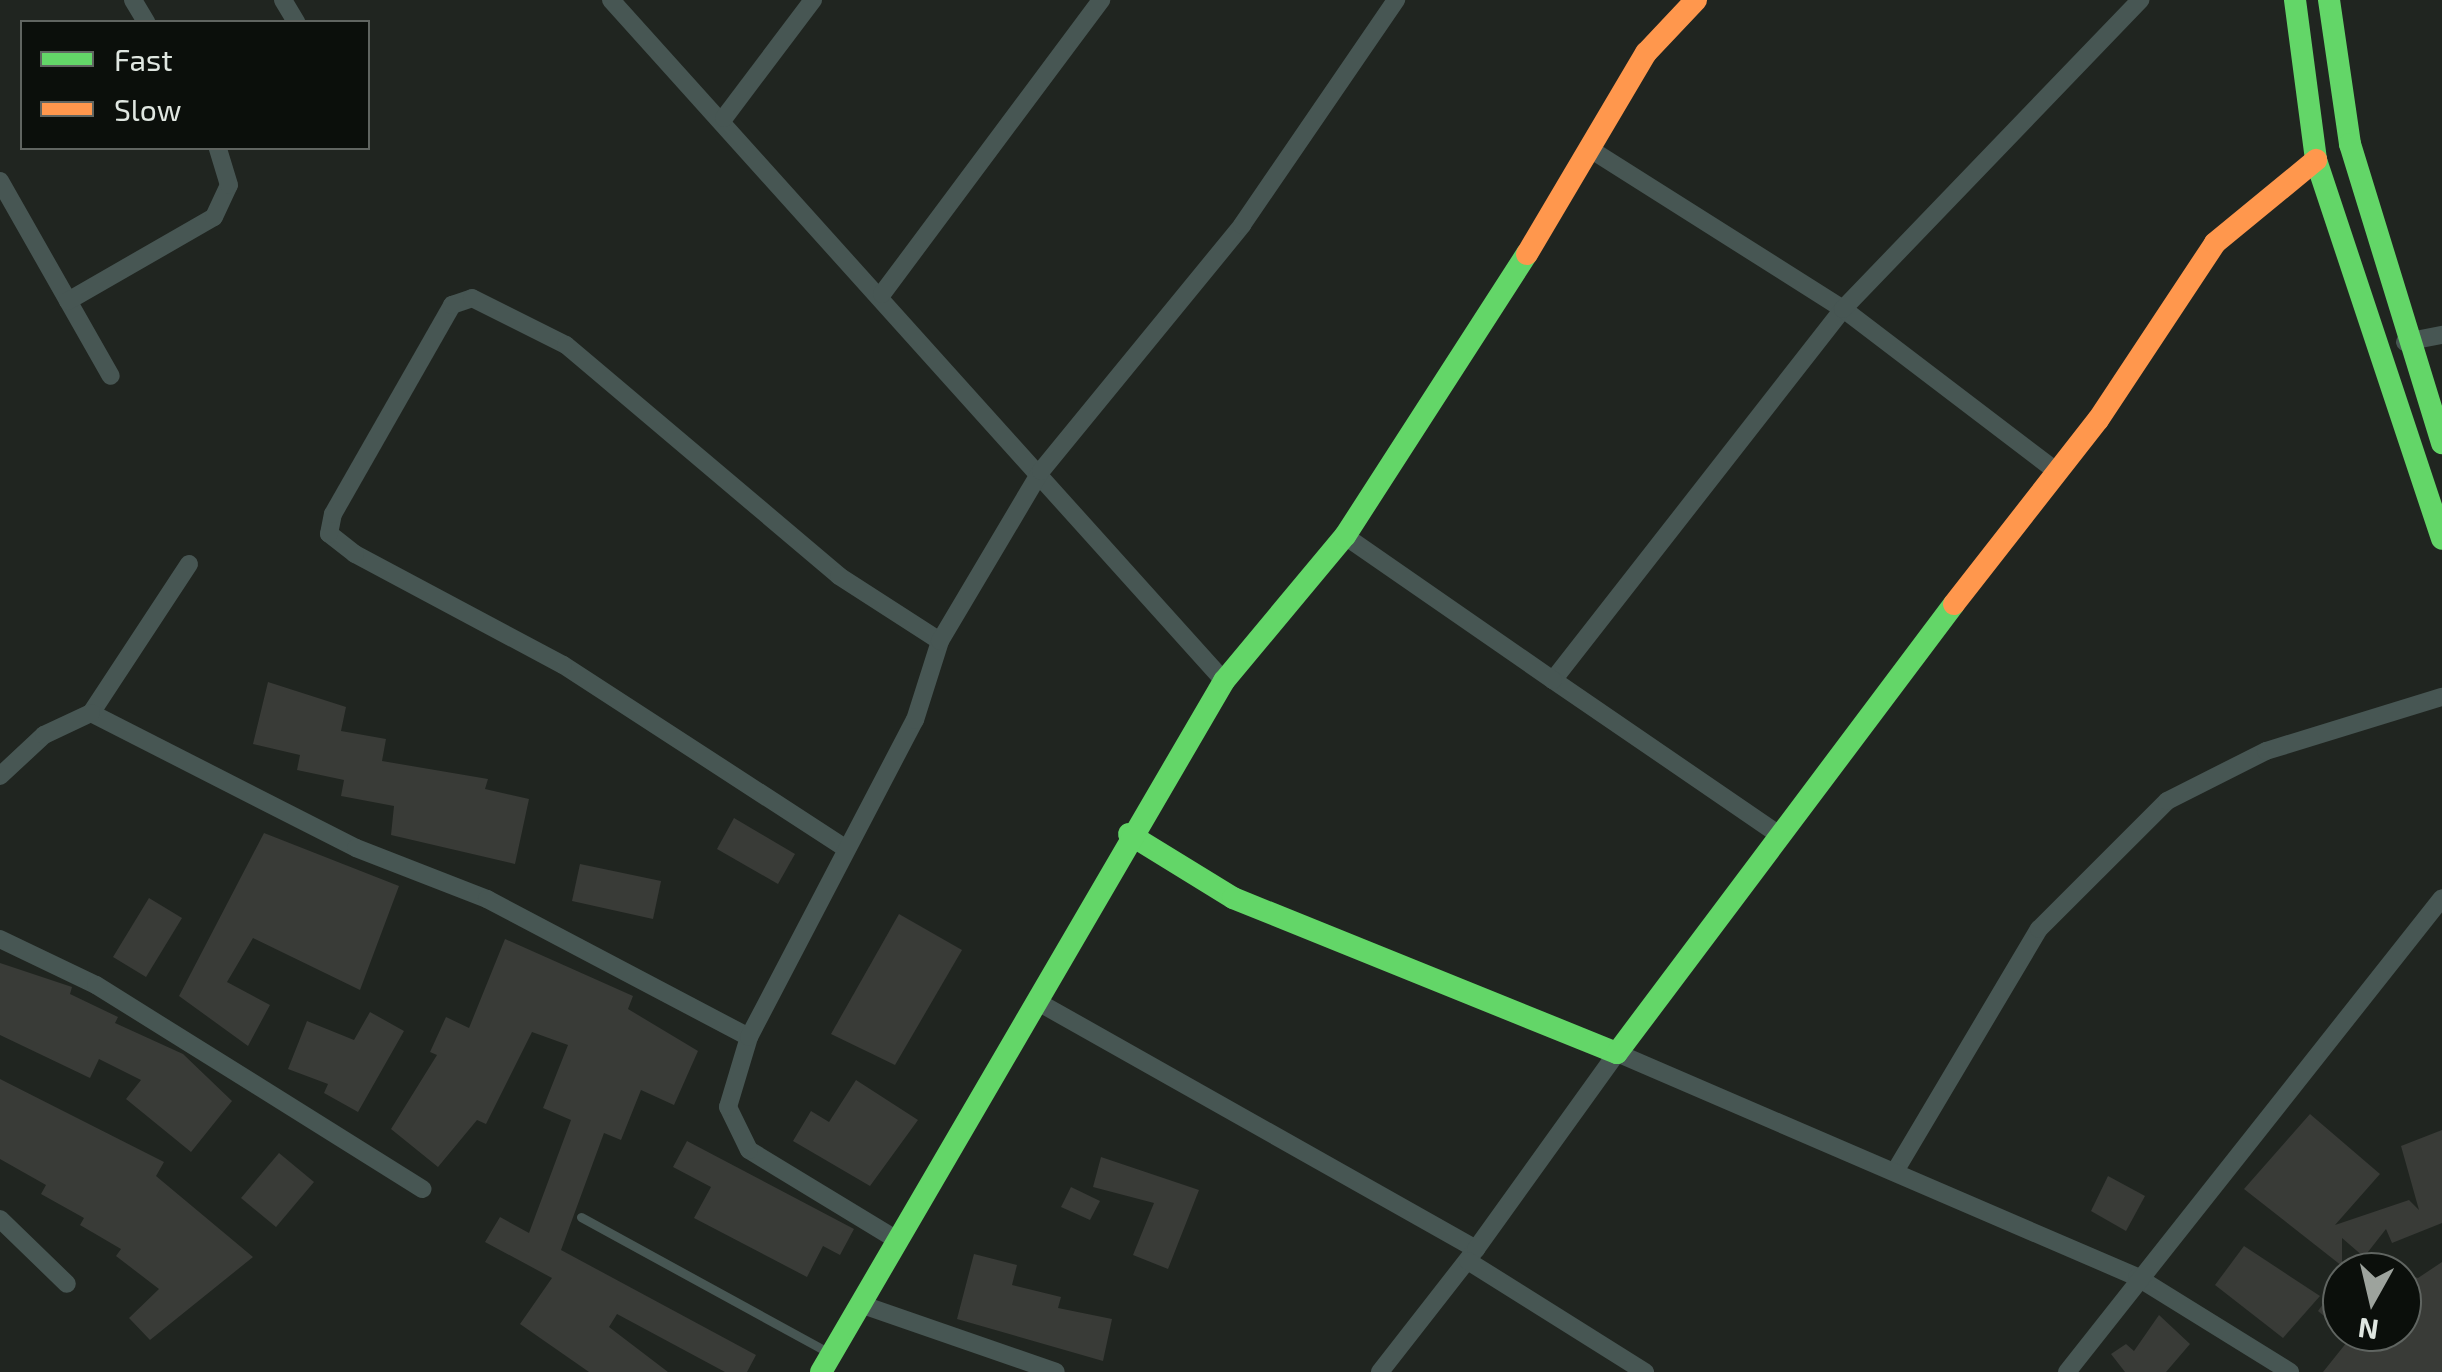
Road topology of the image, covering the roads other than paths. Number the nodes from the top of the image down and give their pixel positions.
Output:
1 (610, 0) edge
2 (813, 0) edge
3 (1100, 0) edge
4 (1396, 0) edge
5 (1696, 0) edge
6 (2140, 0) edge
7 (2296, 0) edge
8 (2330, 0) edge
9 (724, 118) junction
10 (1590, 149) junction
11 (219, 150) edge
12 (2316, 160) junction
13 (0, 182) edge
14 (882, 294) junction
15 (68, 301) junction
16 (1843, 309) junction
17 (2442, 335) edge
18 (2405, 342) junction
19 (111, 376) dead end
20 (2442, 443) edge
21 (2056, 471) junction
22 (1041, 472) junction
23 (1345, 536) junction
24 (2442, 539) edge
25 (188, 564) dead end
26 (940, 641) junction
27 (1224, 680) junction
28 (1553, 680) junction
29 (2442, 697) edge
30 (91, 713) junction
31 (0, 776) edge
32 (1775, 832) junction
33 (1129, 834) junction
34 (845, 848) junction
35 (2442, 898) edge
36 (0, 939) edge
37 (1038, 1002) junction
38 (749, 1037) junction
39 (1617, 1053) junction
40 (1897, 1168) junction
41 (423, 1189) dead end
42 (581, 1217) dead end
43 (0, 1219) edge
44 (897, 1240) junction
45 (1472, 1255) junction
46 (2136, 1277) junction
47 (67, 1284) dead end
48 (860, 1304) junction
49 (826, 1363) edge
50 (1056, 1372) edge
51 (1380, 1372) edge
52 (1645, 1372) edge
53 (2067, 1372) edge
54 (2290, 1372) edge

1 - 9 street
2 - 9 street
3 - 14 street
4 - 22 street
5 - 10 street
6 - 16 street
7 - 12 street
8 - 18 street
9 - 14 street
10 - 16 street
10 - 23 street
11 - 15 street
12 - 21 street
12 - 24 street
13 - 15 street
14 - 22 street
15 - 19 street
16 - 21 street
16 - 28 street
17 - 18 street
18 - 20 street
21 - 32 street
22 - 26 street
22 - 27 street
23 - 27 street
23 - 28 street
25 - 30 street
26 - 34 street
26 - 34 street
27 - 33 street
28 - 32 street
29 - 40 street
30 - 31 street
30 - 38 street
32 - 39 street
33 - 37 street
33 - 39 street
34 - 38 street
35 - 46 street
36 - 41 street
37 - 44 street
37 - 45 street
38 - 44 street
39 - 40 street
39 - 45 street
40 - 46 street
42 - 49 lane
43 - 47 street
44 - 48 street
45 - 51 street
45 - 52 street
46 - 53 street
46 - 54 street
48 - 49 street
48 - 50 street

